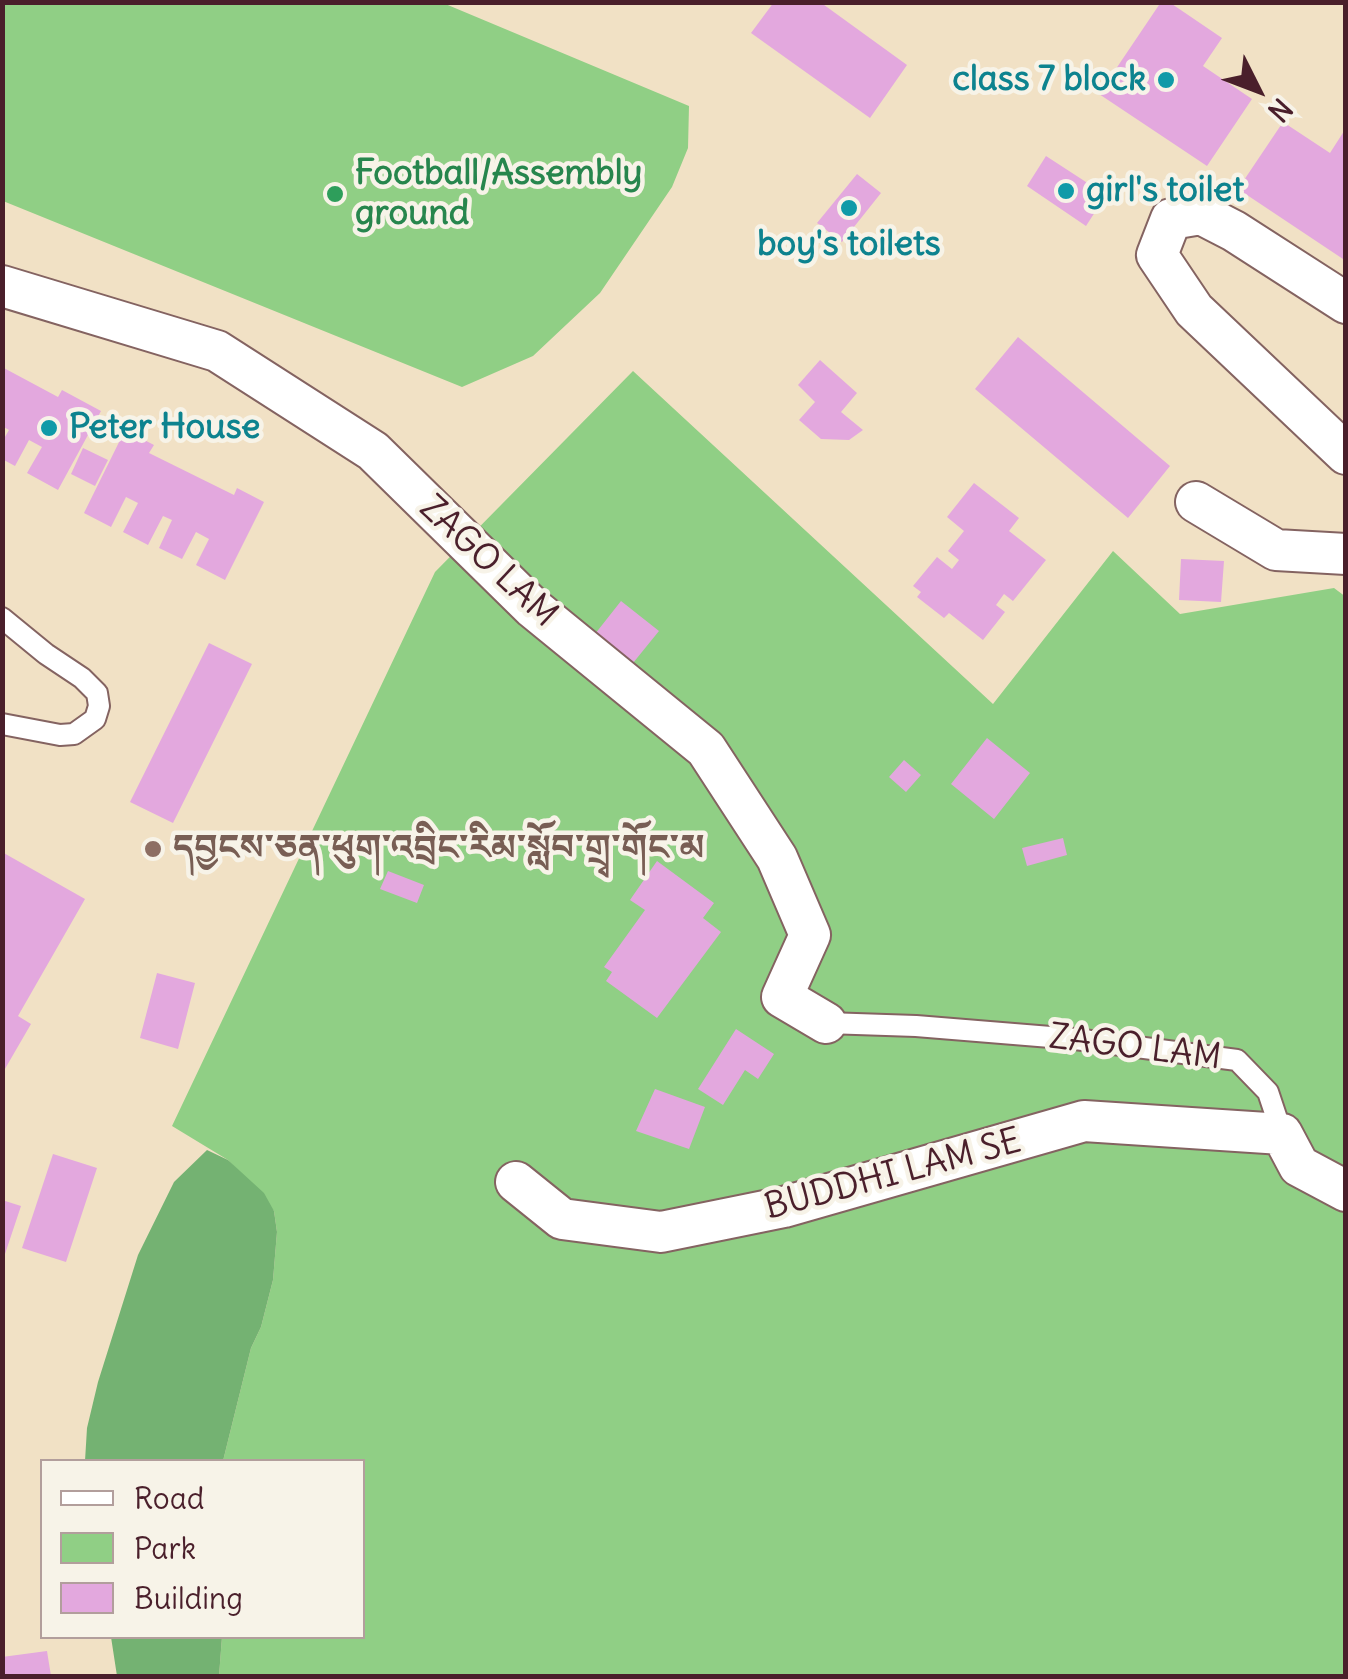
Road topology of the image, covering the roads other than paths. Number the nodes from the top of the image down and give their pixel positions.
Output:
1 (2, 286) edge
2 (1346, 303) edge
3 (1346, 454) edge
4 (1196, 502) dead end
5 (1346, 554) edge
6 (2, 618) edge
7 (2, 724) edge
8 (826, 1023) joint
9 (1282, 1134) junction
10 (516, 1182) dead end
11 (1346, 1191) edge

1 - 8 street, ZAGO LAM
2 - 3 street
4 - 5 street
6 - 7 lane
8 - 9 lane, ZAGO LAM
9 - 10 street, BUDDHI LAM SE
9 - 11 street

